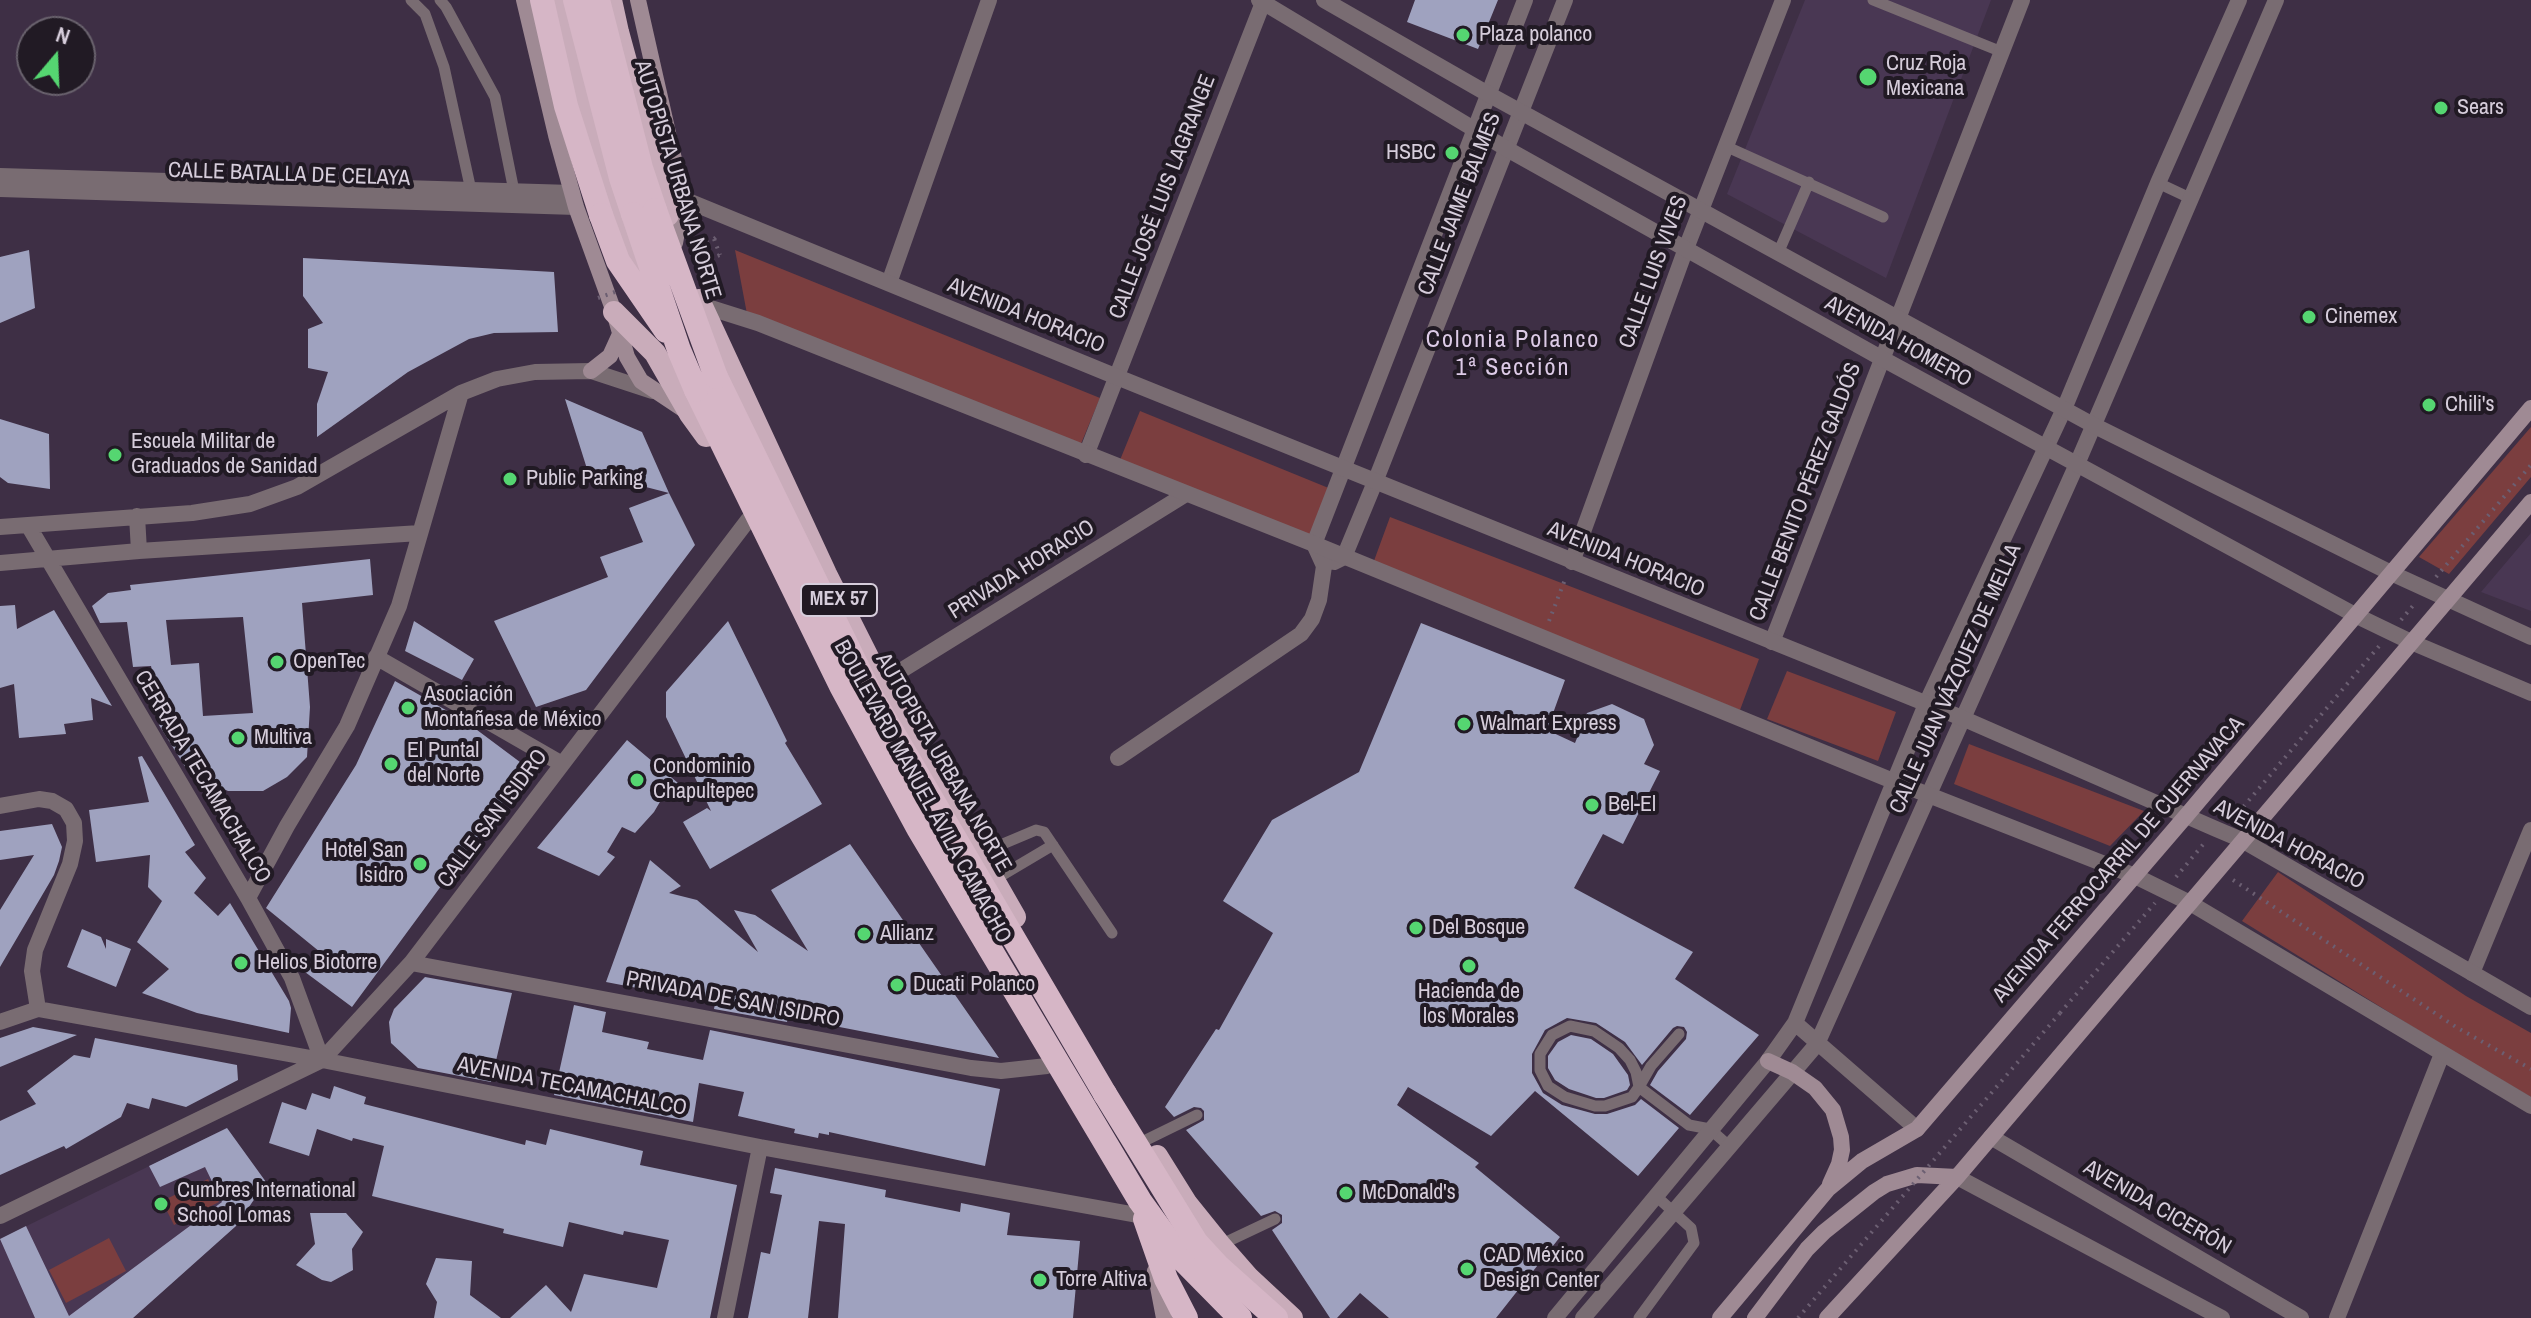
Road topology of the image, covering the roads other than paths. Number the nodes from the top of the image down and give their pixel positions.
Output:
1 (411, 0) edge
2 (440, 0) edge
3 (524, 0) edge
4 (542, 0) edge
5 (562, 0) edge
6 (575, 0) edge
7 (598, 0) edge
8 (611, 0) edge
9 (638, 0) edge
10 (989, 0) edge
11 (1324, 0) edge
12 (1525, 0) edge
13 (1565, 0) edge
14 (1783, 0) edge
15 (1873, 0) edge
16 (2022, 0) edge
17 (2239, 0) edge
18 (2276, 0) edge
19 (1262, 1) edge
20 (2002, 52) junction
21 (1488, 94) junction
22 (1519, 111) junction
23 (1474, 130) junction
24 (1725, 146) junction
25 (1507, 149) junction
26 (0, 176) edge
27 (1809, 182) junction
28 (2158, 183) junction
29 (0, 189) edge
30 (472, 197) junction
31 (515, 198) junction
32 (683, 199) junction
33 (2192, 199) junction
34 (574, 200) junction
35 (1701, 209) junction
36 (1883, 217) dead end
37 (677, 248) junction
38 (1685, 251) junction
39 (1779, 251) junction
40 (889, 283) junction
41 (701, 305) junction
42 (614, 312) junction
43 (1898, 317) junction
44 (620, 334) junction
45 (679, 350) junction
46 (1881, 358) junction
47 (591, 371) junction
48 (1117, 377) junction
49 (653, 391) junction
50 (461, 393) junction
51 (2531, 408) edge
52 (2064, 409) junction
53 (690, 414) junction
54 (2093, 425) junction
55 (706, 436) junction
56 (2045, 447) junction
57 (1086, 455) junction
58 (2077, 464) junction
59 (1344, 469) junction
60 (1375, 482) junction
61 (1186, 494) junction
62 (2531, 502) edge
63 (137, 516) junction
64 (748, 520) junction
65 (28, 525) junction
66 (0, 527) edge
67 (420, 533) junction
68 (1314, 544) junction
69 (139, 551) junction
70 (1344, 557) junction
71 (47, 559) junction
72 (1572, 562) junction
73 (0, 563) edge
74 (1324, 566) junction
75 (2391, 573) junction
76 (2447, 600) junction
77 (2355, 615) junction
78 (2531, 637) edge
79 (1772, 642) junction
80 (2411, 642) junction
81 (376, 657) junction
82 (881, 683) junction
83 (2531, 693) edge
84 (1926, 704) junction
85 (1962, 718) junction
86 (1118, 758) dead end
87 (562, 764) junction
88 (1893, 781) junction
89 (1929, 795) junction
90 (0, 806) edge
91 (2186, 816) junction
92 (2531, 830) edge
93 (2242, 840) junction
94 (1053, 845) junction
95 (979, 854) junction
96 (2135, 876) junction
97 (994, 880) junction
98 (248, 898) junction
99 (2190, 903) junction
100 (1112, 933) dead end
101 (411, 963) junction
102 (2472, 973) junction
103 (2531, 1007) edge
104 (38, 1009) junction
105 (0, 1022) edge
106 (1795, 1023) junction
107 (1679, 1034) dead end
108 (1817, 1044) junction
109 (2442, 1054) junction
110 (322, 1060) junction
111 (1768, 1061) junction
112 (1047, 1066) junction
113 (1792, 1072) junction
114 (1639, 1087) junction
115 (2531, 1106) edge
116 (1197, 1115) dead end
117 (1710, 1129) junction
118 (1917, 1129) junction
119 (1991, 1137) junction
120 (1146, 1140) junction
121 (1729, 1146) junction
122 (760, 1147) junction
123 (1957, 1177) junction
124 (1828, 1189) junction
125 (1656, 1196) junction
126 (1674, 1211) junction
127 (1141, 1215) junction
128 (0, 1216) edge
129 (1275, 1219) dead end
130 (1220, 1245) junction
131 (725, 1318) edge
132 (1164, 1318) edge
133 (1175, 1318) edge
134 (1186, 1318) edge
135 (1240, 1318) edge
136 (1276, 1318) edge
137 (1292, 1318) edge
138 (1555, 1318) edge
139 (1583, 1318) edge
140 (1639, 1318) edge
141 (1720, 1318) edge
142 (1755, 1318) edge
143 (1827, 1318) edge
144 (2222, 1318) edge
145 (2301, 1318) edge
146 (2337, 1318) edge

1 - 30 lane
2 - 31 lane
3 - 34 main road
4 - 45 highway, bridge
5 - 55 highway, BOULEVARD MANUEL ÁVILA CAMACHO / MEX 57
6 - 45 highway, bridge
7 - 136 highway, AUTOPISTA URBANA NORTE, bridge
8 - 37 highway, BOULEVARD MANUEL ÁVILA CAMACHO / MEX 57
9 - 32 main road
10 - 40 street
11 - 21 street, AVENIDA HOMERO
12 - 21 street, CALLE JAIME BALMES
13 - 22 street, CALLE JAIME BALMES
14 - 24 street, CALLE LUIS VIVES
15 - 20 lane
16 - 20 street, CALLE BENITO PÉREZ GALDÓS
17 - 28 street, CALLE JUAN VÁZQUEZ DE MELLA
18 - 33 street, CALLE JUAN VÁZQUEZ DE MELLA
19 - 23 street, AVENIDA HOMERO
19 - 48 street, CALLE JOSÉ LUIS LAGRANGE
20 - 43 street, CALLE BENITO PÉREZ GALDÓS
21 - 22 street, AVENIDA HOMERO
21 - 23 street, CALLE JAIME BALMES
22 - 25 street, CALLE JAIME BALMES
22 - 35 street, AVENIDA HOMERO
23 - 25 street, AVENIDA HOMERO
23 - 59 street, CALLE JAIME BALMES
24 - 27 lane
24 - 35 street, CALLE LUIS VIVES
25 - 38 street, AVENIDA HOMERO
25 - 60 street, CALLE JAIME BALMES
26 - 30 street, CALLE BATALLA DE CELAYA
27 - 36 lane
27 - 39 lane
28 - 33 lane
28 - 52 street, CALLE JUAN VÁZQUEZ DE MELLA
29 - 30 street, CALLE BATALLA DE CELAYA
30 - 31 street, CALLE BATALLA DE CELAYA
31 - 34 street, CALLE BATALLA DE CELAYA
32 - 37 main road
32 - 40 street, AVENIDA HORACIO
33 - 54 street, CALLE JUAN VÁZQUEZ DE MELLA
34 - 42 main road
35 - 38 street, CALLE LUIS VIVES
35 - 39 street, AVENIDA HOMERO
37 - 41 highway, BOULEVARD MANUEL ÁVILA CAMACHO / MEX 57
38 - 46 street, AVENIDA HOMERO
38 - 72 street, CALLE LUIS VIVES
39 - 43 street, AVENIDA HOMERO
40 - 48 street, AVENIDA HORACIO
41 - 57 street
41 - 82 highway, BOULEVARD MANUEL ÁVILA CAMACHO / MEX 57
42 - 44 main road
42 - 53 highway
43 - 46 street, CALLE BENITO PÉREZ GALDÓS
43 - 52 street, AVENIDA HOMERO
44 - 47 main road
44 - 49 main road
45 - 127 highway, bridge
46 - 56 street, AVENIDA HOMERO
46 - 79 street, CALLE BENITO PÉREZ GALDÓS
47 - 49 street
47 - 50 street
48 - 57 street, CALLE JOSÉ LUIS LAGRANGE
48 - 59 street, AVENIDA HORACIO
49 - 53 main road
50 - 63 street
50 - 67 street
51 - 75 main road, AVENIDA FERROCARRIL DE CUERNAVACA
52 - 54 street, AVENIDA HOMERO
52 - 56 street, CALLE JUAN VÁZQUEZ DE MELLA
53 - 55 highway
54 - 58 street, CALLE JUAN VÁZQUEZ DE MELLA
54 - 75 street, AVENIDA HOMERO
55 - 64 highway, BOULEVARD MANUEL ÁVILA CAMACHO / MEX 57
56 - 58 street, AVENIDA HOMERO
56 - 84 street, CALLE JUAN VÁZQUEZ DE MELLA
57 - 61 street
58 - 77 street, AVENIDA HOMERO
58 - 85 street, CALLE JUAN VÁZQUEZ DE MELLA
59 - 60 street, AVENIDA HORACIO
59 - 68 street, CALLE JAIME BALMES
60 - 70 street, CALLE JAIME BALMES
60 - 72 street, AVENIDA HORACIO
61 - 68 street
61 - 82 street, PRIVADA HORACIO
62 - 76 main road
63 - 65 street
63 - 69 street
64 - 87 street, CALLE SAN ISIDRO
64 - 112 highway, BOULEVARD MANUEL ÁVILA CAMACHO / MEX 57
65 - 66 street
65 - 71 street, CERRADA TECAMACHALCO
67 - 69 street
67 - 81 street
68 - 70 street
68 - 74 street
69 - 71 street
70 - 74 street
70 - 88 street
71 - 73 street
71 - 98 street, CERRADA TECAMACHALCO
72 - 79 street, AVENIDA HORACIO
74 - 86 street
75 - 76 street, AVENIDA HOMERO
75 - 77 main road, AVENIDA FERROCARRIL DE CUERNAVACA
76 - 78 street, AVENIDA HOMERO
76 - 80 main road
77 - 80 street, AVENIDA HOMERO
77 - 91 main road, AVENIDA FERROCARRIL DE CUERNAVACA
79 - 84 street, AVENIDA HORACIO
80 - 83 street, AVENIDA HOMERO
80 - 93 main road
81 - 87 street
81 - 98 street
82 - 95 highway, BOULEVARD MANUEL ÁVILA CAMACHO / MEX 57
84 - 85 street, AVENIDA HORACIO
84 - 88 street, CALLE JUAN VÁZQUEZ DE MELLA
85 - 89 street, CALLE JUAN VÁZQUEZ DE MELLA
85 - 91 street, AVENIDA HORACIO
87 - 101 street, CALLE SAN ISIDRO
88 - 89 street
88 - 106 street, CALLE JUAN VÁZQUEZ DE MELLA
89 - 96 street
89 - 108 street, CALLE JUAN VÁZQUEZ DE MELLA
90 - 104 street
91 - 93 street, AVENIDA HORACIO
91 - 96 main road, AVENIDA FERROCARRIL DE CUERNAVACA
92 - 102 street
93 - 99 main road
93 - 102 street, AVENIDA HORACIO
94 - 95 lane
94 - 97 lane
94 - 100 lane
95 - 97 highway, BOULEVARD MANUEL ÁVILA CAMACHO / MEX 57
96 - 99 street
96 - 118 main road, AVENIDA FERROCARRIL DE CUERNAVACA
97 - 120 highway, BOULEVARD MANUEL ÁVILA CAMACHO / MEX 57
98 - 110 street, CERRADA TECAMACHALCO
99 - 109 street
99 - 119 main road
101 - 110 street, CALLE SAN ISIDRO
101 - 112 street, PRIVADA DE SAN ISIDRO
102 - 103 street, AVENIDA HORACIO
104 - 105 street, AVENIDA TECAMACHALCO
104 - 110 street, AVENIDA TECAMACHALCO
106 - 108 street
106 - 111 street, CALLE JUAN VÁZQUEZ DE MELLA
107 - 114 lane
108 - 113 street, CALLE JUAN VÁZQUEZ DE MELLA
108 - 118 street
109 - 115 street
109 - 146 street
110 - 122 street, AVENIDA TECAMACHALCO
110 - 128 street
111 - 113 main road
111 - 117 street, CALLE JUAN VÁZQUEZ DE MELLA
112 - 127 highway, BOULEVARD MANUEL ÁVILA CAMACHO / MEX 57
113 - 121 street, CALLE JUAN VÁZQUEZ DE MELLA
113 - 124 main road
114 - 114 lane
114 - 117 lane
116 - 120 lane
117 - 121 lane
117 - 125 street, CALLE JUAN VÁZQUEZ DE MELLA
118 - 124 main road, AVENIDA FERROCARRIL DE CUERNAVACA
119 - 123 main road
119 - 145 street, AVENIDA CICERÓN
120 - 130 highway, BOULEVARD MANUEL ÁVILA CAMACHO / MEX 57
121 - 126 street, CALLE JUAN VÁZQUEZ DE MELLA
122 - 127 street, AVENIDA TECAMACHALCO
122 - 131 street
123 - 142 main road
123 - 143 main road
123 - 144 street
124 - 141 main road, AVENIDA FERROCARRIL DE CUERNAVACA
125 - 126 lane
125 - 138 street, CALLE JUAN VÁZQUEZ DE MELLA
126 - 139 street, CALLE JUAN VÁZQUEZ DE MELLA
126 - 140 lane
127 - 132 main road, BOULEVARD MANUEL ÁVILA CAMACHO
127 - 133 highway, BOULEVARD MANUEL ÁVILA CAMACHO
127 - 134 highway
127 - 135 highway
129 - 130 lane
130 - 137 highway, BOULEVARD MANUEL ÁVILA CAMACHO / MEX 57

